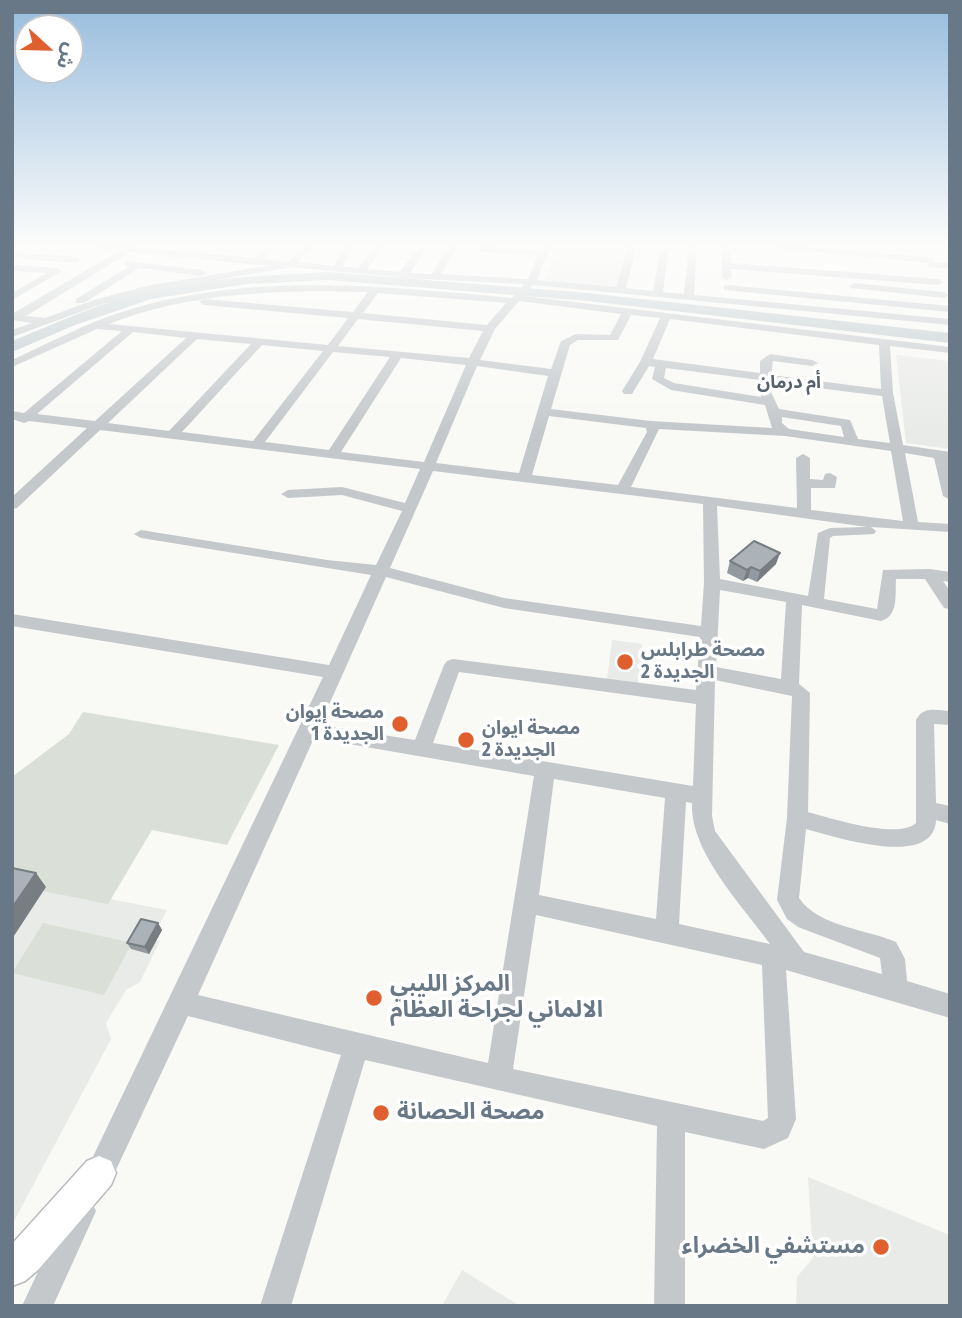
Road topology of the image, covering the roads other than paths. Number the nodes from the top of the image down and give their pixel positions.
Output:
1 (35, 307) edge
2 (70, 307) edge
3 (89, 307) edge
4 (157, 307) edge
5 (252, 307) edge
6 (364, 307) edge
7 (509, 307) edge
8 (603, 307) edge
9 (785, 307) edge
10 (831, 307) edge
11 (927, 307) edge
12 (950, 309) edge
13 (628, 311) junction
14 (831, 311) junction
15 (357, 316) junction
16 (666, 316) junction
17 (15, 317) edge
18 (45, 321) junction
19 (950, 322) edge
20 (99, 326) junction
21 (490, 328) junction
22 (131, 329) junction
23 (12, 334) edge
24 (195, 335) junction
25 (259, 342) junction
26 (884, 342) junction
27 (332, 349) junction
28 (950, 350) edge
29 (397, 356) junction
30 (473, 362) junction
31 (646, 362) junction
32 (812, 363) dead end
33 (12, 364) edge
34 (661, 365) junction
35 (555, 373) junction
36 (765, 378) junction
37 (628, 391) dead end
38 (887, 393) junction
39 (772, 407) junction
40 (544, 412) junction
41 (12, 415) edge
42 (28, 415) junction
43 (101, 425) junction
44 (651, 425) junction
45 (12, 427) edge
46 (785, 432) junction
47 (174, 433) junction
48 (852, 441) junction
49 (257, 444) junction
50 (897, 449) junction
51 (333, 454) junction
52 (945, 455) edge
53 (803, 458) dead end
54 (428, 465) junction
55 (830, 477) dead end
56 (524, 479) junction
57 (804, 483) junction
58 (622, 490) junction
59 (288, 494) dead end
60 (950, 496) edge
61 (710, 501) junction
62 (12, 505) edge
63 (410, 509) junction
64 (804, 512) junction
65 (911, 525) junction
66 (950, 528) edge
67 (141, 534) dead end
68 (950, 537) edge
69 (381, 571) junction
70 (930, 574) junction
71 (950, 577) edge
72 (712, 583) junction
73 (794, 600) junction
74 (816, 604) junction
75 (950, 604) edge
76 (12, 620) edge
77 (710, 633) junction
78 (334, 672) junction
79 (709, 672) junction
80 (790, 687) junction
81 (705, 698) junction
82 (950, 718) edge
83 (307, 730) junction
84 (422, 747) junction
85 (545, 770) junction
86 (676, 793) junction
87 (702, 796) junction
88 (926, 809) junction
89 (950, 815) edge
90 (797, 818) junction
91 (527, 903) junction
92 (667, 932) junction
93 (784, 959) junction
94 (895, 990) junction
95 (182, 1002) junction
96 (950, 1006) edge
97 (357, 1044) junction
98 (498, 1079) junction
99 (671, 1115) junction
100 (99, 1174) junction
101 (12, 1268) edge
102 (37, 1306) edge
103 (275, 1306) edge
104 (669, 1306) edge

1 - 17 street
2 - 18 street
3 - 18 street
4 - 20 street
5 - 15 street
6 - 15 street
7 - 21 street
8 - 13 street
9 - 14 street
10 - 14 street
11 - 12 street
13 - 16 street
13 - 35 street
14 - 19 street
15 - 21 street
15 - 27 street
16 - 26 street
16 - 31 street
17 - 18 street
18 - 23 street
20 - 22 street
20 - 33 street
21 - 30 street
22 - 24 street
22 - 42 street
24 - 25 street
24 - 43 street
25 - 27 street
25 - 47 street
26 - 28 street
26 - 38 street
27 - 29 street
27 - 49 street
29 - 30 street
29 - 51 street
30 - 35 street
30 - 54 street
31 - 34 street
31 - 37 street
32 - 36 street
34 - 36 street
34 - 39 street
35 - 40 street
36 - 38 street
36 - 39 street
38 - 50 street
39 - 46 street
39 - 48 street
40 - 44 street
40 - 56 street
41 - 42 street
42 - 43 street
42 - 45 street
43 - 47 street
43 - 62 street
44 - 46 street
44 - 58 street
46 - 48 street
47 - 49 street
48 - 50 street
49 - 51 street
50 - 52 street
50 - 65 street
51 - 54 street
52 - 60 street
53 - 57 street
54 - 56 street
54 - 63 street
55 - 57 street
56 - 58 street
57 - 64 street
58 - 61 street
59 - 63 street
61 - 64 street
61 - 72 street
63 - 69 street
64 - 65 street
65 - 66 street
67 - 69 street
68 - 74 street
69 - 77 street
69 - 78 street
70 - 71 street
70 - 74 street
70 - 75 street
72 - 73 street
72 - 77 street
73 - 74 street
73 - 80 street
76 - 78 street
77 - 79 street
78 - 83 street
79 - 80 street
79 - 81 street
80 - 90 street
81 - 84 street
81 - 87 street
82 - 88 street
83 - 84 street
83 - 95 street
84 - 85 street
85 - 86 street
85 - 91 street
86 - 87 street
86 - 92 street
87 - 93 street
88 - 89 street
88 - 90 street
90 - 94 street
91 - 92 street
91 - 98 street
92 - 93 street
93 - 94 street
93 - 99 street
94 - 96 street
95 - 97 street
95 - 100 street
97 - 98 street
97 - 103 street
98 - 99 street
99 - 104 street
100 - 101 main road
100 - 102 street

